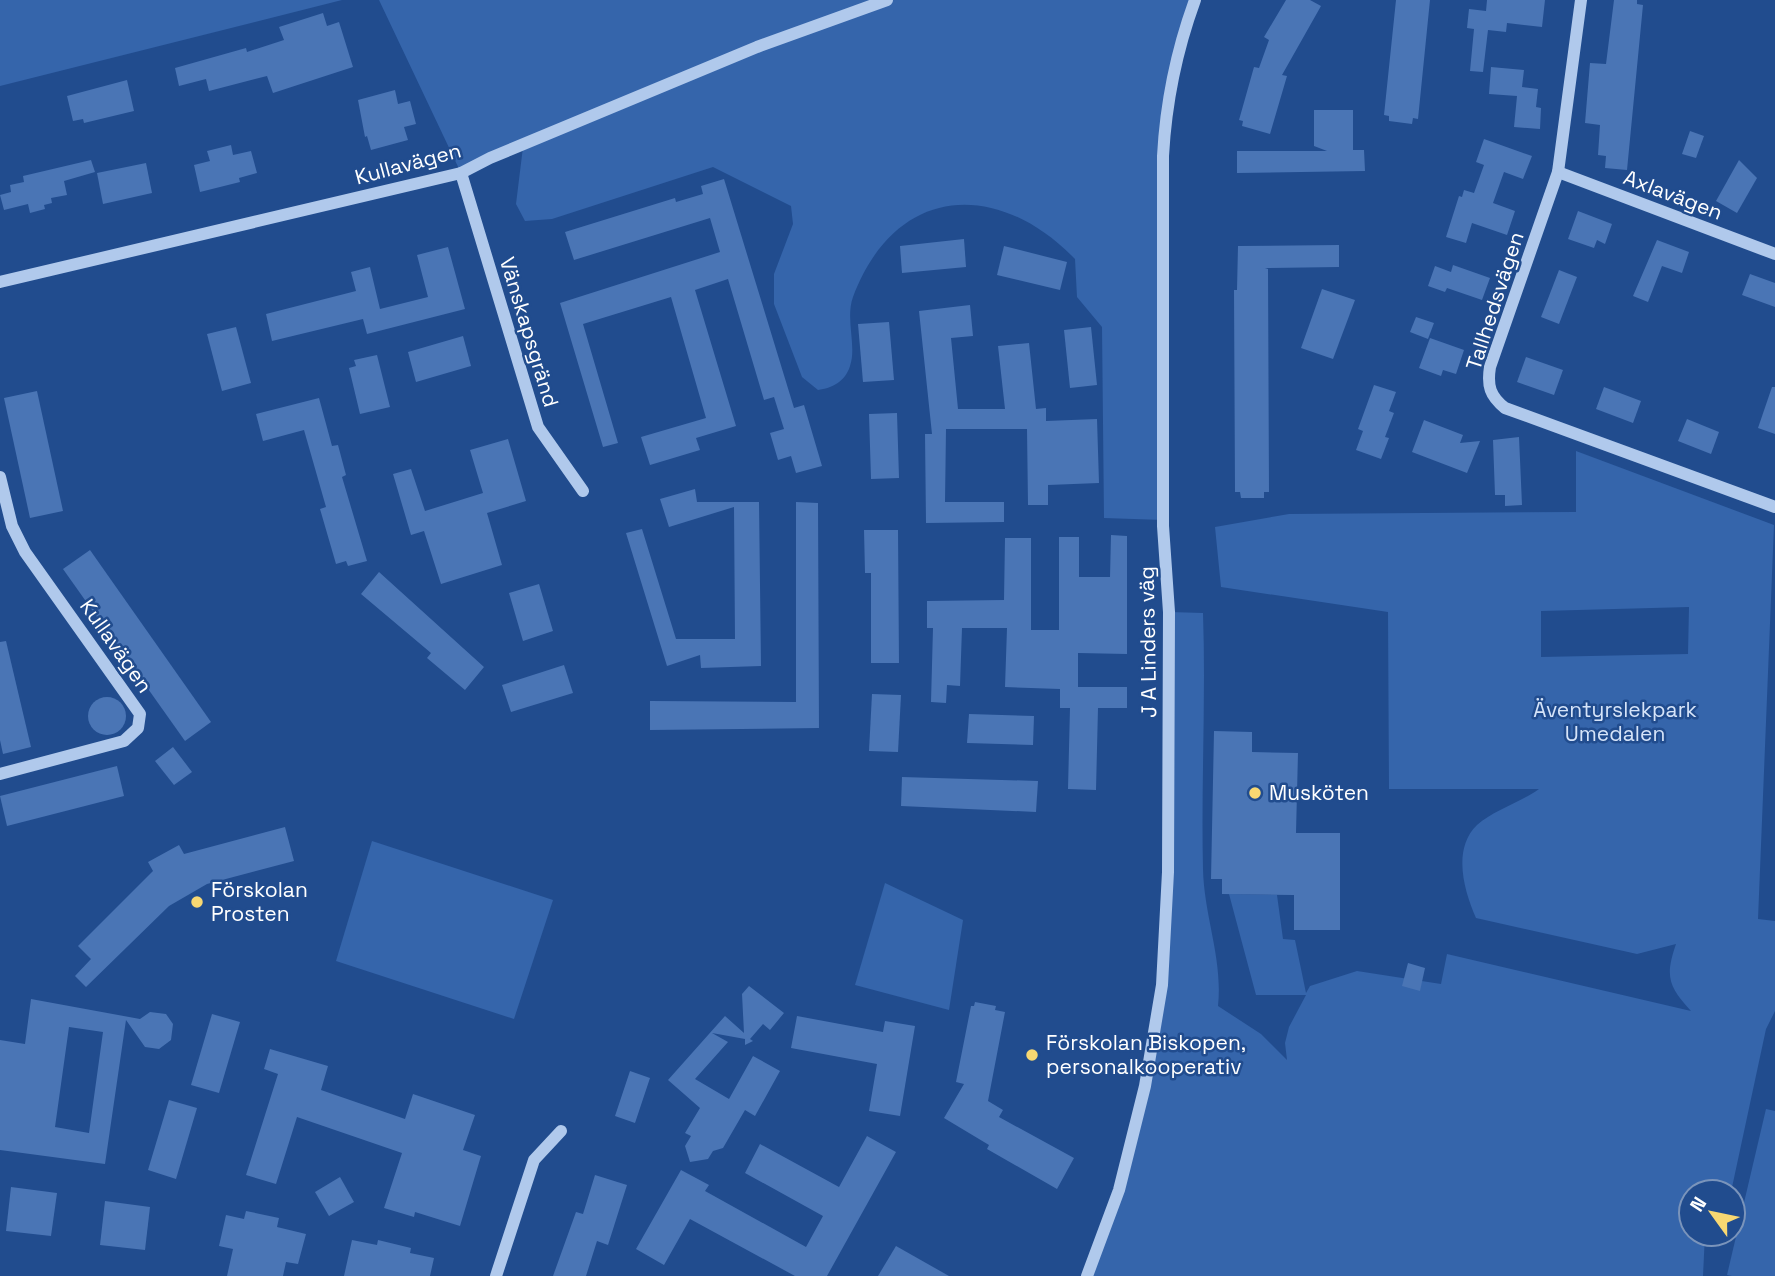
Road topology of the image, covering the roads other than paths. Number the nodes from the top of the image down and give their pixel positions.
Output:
1 (887, 0) edge
2 (1195, 0) edge
3 (1581, 0) edge
4 (1558, 172) junction
5 (461, 173) junction
6 (1775, 254) edge
7 (0, 282) edge
8 (0, 477) edge
9 (583, 491) dead end
10 (2, 497) edge
11 (1775, 507) edge
12 (0, 774) edge
13 (561, 1130) dead end
14 (496, 1276) edge
15 (1087, 1276) edge

1 - 5 street, Kullavägen
2 - 15 street, J A Linders väg
3 - 4 street, Tallhedsvägen
4 - 6 street, Axlavägen
4 - 11 street, Tallhedsvägen
5 - 7 street, Kullavägen
5 - 9 street, Vänskapsgränd
8 - 10 street, Kullavägen
10 - 12 street, Kullavägen
13 - 14 street

